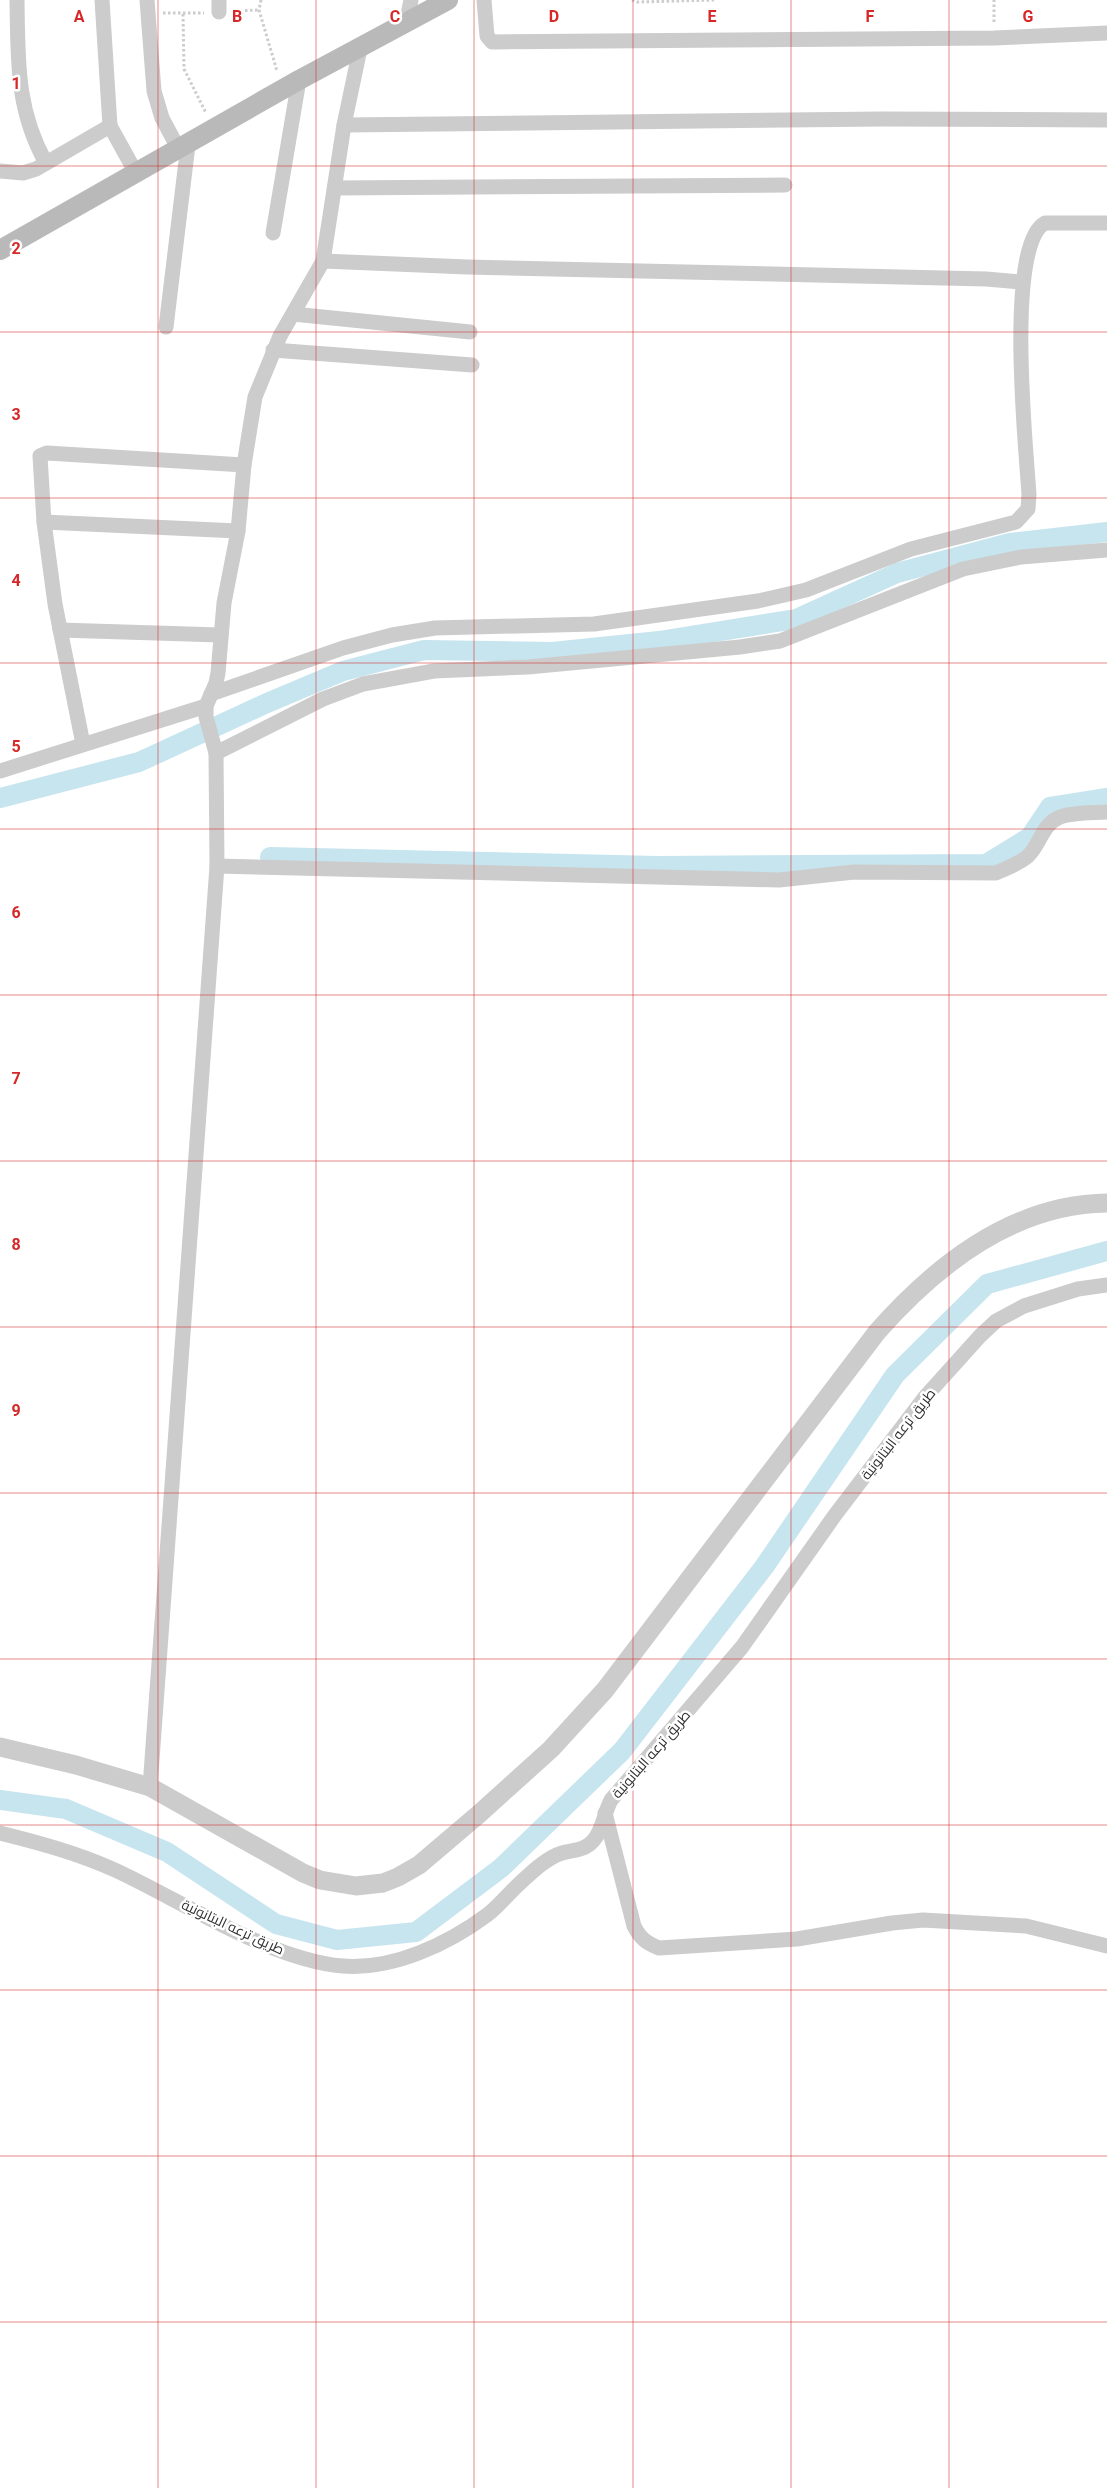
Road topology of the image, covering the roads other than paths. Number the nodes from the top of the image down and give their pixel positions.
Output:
1 (17, 0) edge
2 (102, 0) edge
3 (147, 0) edge
4 (411, 0) edge
5 (448, 0) edge
6 (484, 0) edge
7 (406, 24) junction
8 (1107, 33) edge
9 (360, 49) junction
10 (291, 85) junction
11 (1107, 120) edge
12 (344, 125) junction
13 (110, 126) junction
14 (183, 147) junction
15 (46, 163) junction
16 (0, 171) edge
17 (136, 173) junction
18 (785, 185) dead end
19 (335, 188) junction
20 (1107, 223) edge
21 (272, 233) dead end
22 (0, 250) edge
23 (323, 261) junction
24 (1022, 282) junction
25 (293, 314) junction
26 (166, 326) dead end
27 (470, 332) dead end
28 (273, 350) junction
29 (472, 365) dead end
30 (244, 465) junction
31 (44, 522) junction
32 (238, 532) junction
33 (1107, 550) edge
34 (60, 630) junction
35 (220, 635) junction
36 (208, 706) junction
37 (83, 744) junction
38 (215, 747) junction
39 (0, 771) edge
40 (1107, 812) edge
41 (217, 866) junction
42 (1107, 1204) edge
43 (1107, 1285) edge
44 (0, 1747) edge
45 (150, 1787) junction
46 (605, 1812) junction
47 (0, 1833) edge
48 (1107, 1946) edge

1 - 15 street
2 - 13 street
3 - 14 street
4 - 7 street
5 - 7 main road
6 - 8 street
7 - 9 main road
9 - 10 main road
9 - 12 street
10 - 14 main road
10 - 21 street
11 - 12 street
12 - 19 street
13 - 15 street
13 - 17 street
14 - 17 main road
14 - 26 street
15 - 16 street
17 - 22 main road
18 - 19 street
19 - 23 street
20 - 24 street
23 - 24 street
23 - 25 street
24 - 36 street
25 - 27 street
25 - 28 street
28 - 29 street
28 - 30 street
30 - 31 street
30 - 32 street
31 - 32 street
31 - 34 street
32 - 35 street
33 - 38 street
34 - 35 street
34 - 37 street
35 - 36 street
36 - 37 street
36 - 38 street
37 - 39 street
38 - 41 street
40 - 41 street
41 - 45 street
42 - 45 street
43 - 46 street, طريق ترعه البتانونية
44 - 45 street
46 - 47 street, طريق ترعه البتانونية
46 - 48 street

